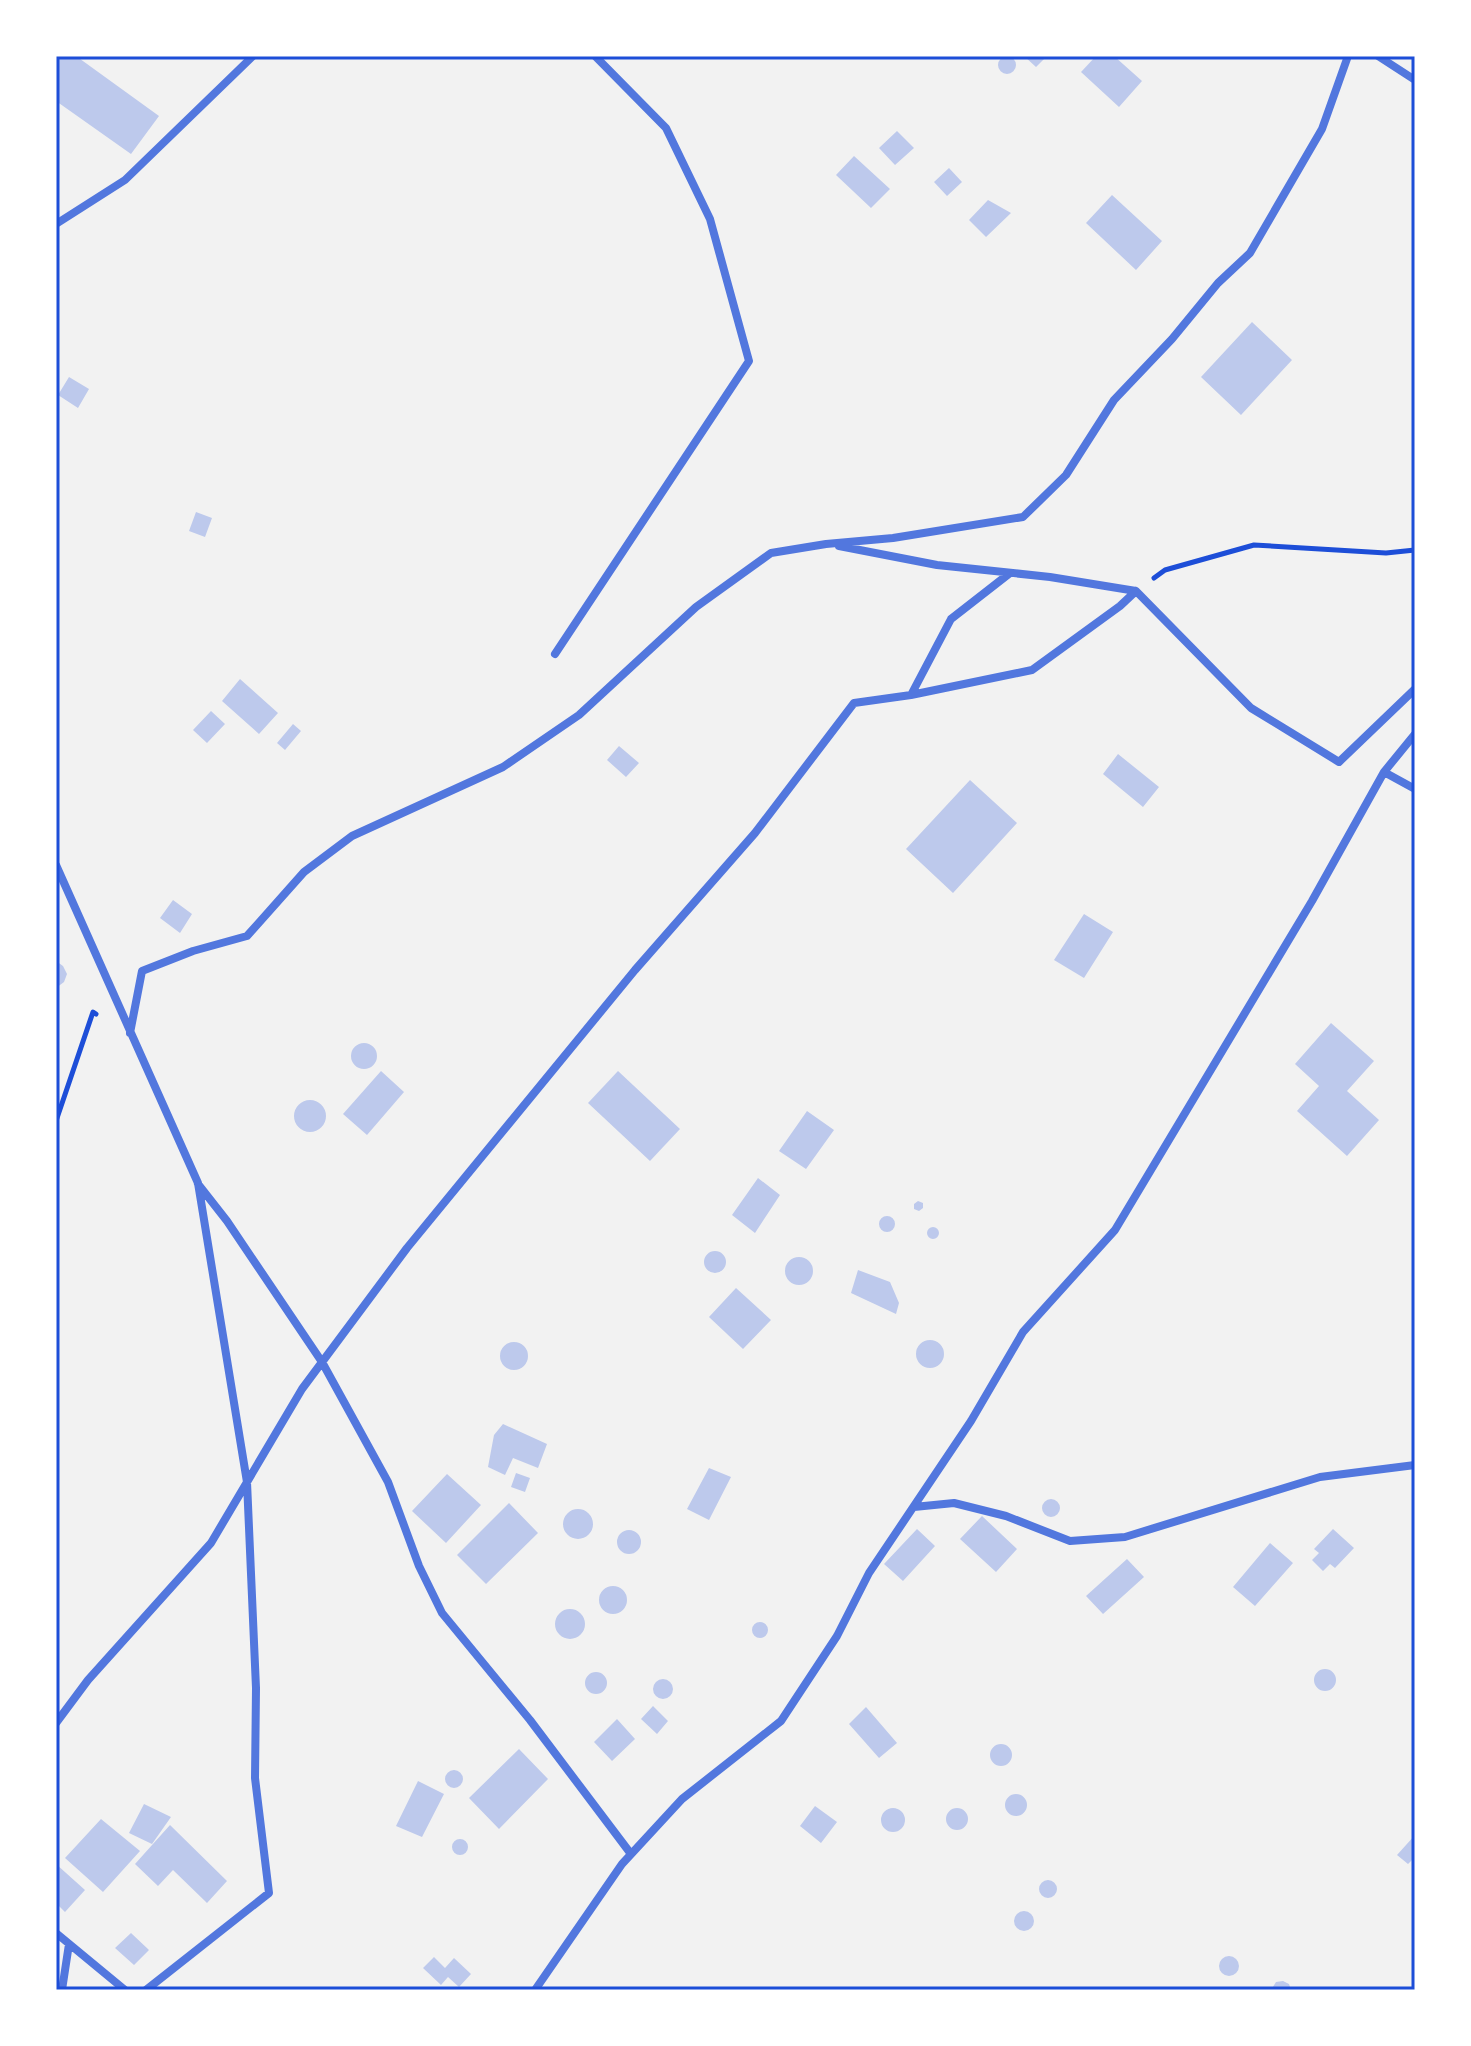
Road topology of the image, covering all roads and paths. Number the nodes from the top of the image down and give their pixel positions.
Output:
1 (253, 56) edge
2 (595, 56) edge
3 (1348, 56) edge
4 (1378, 56) edge
5 (1415, 80) edge
6 (56, 224) edge
7 (826, 544) junction
8 (1415, 550) edge
9 (1010, 573) junction
10 (1136, 591) junction
11 (555, 654) dead end
12 (1415, 689) edge
13 (911, 695) junction
14 (1415, 734) edge
15 (1384, 772) junction
16 (1415, 789) edge
17 (56, 865) edge
18 (130, 1033) junction
19 (56, 1121) edge
20 (198, 1183) junction
21 (322, 1362) junction
22 (1415, 1465) edge
23 (247, 1482) junction
24 (914, 1507) junction
25 (56, 1723) edge
26 (631, 1854) junction
27 (56, 1933) edge
28 (69, 1944) junction
29 (62, 1990) edge
30 (125, 1990) edge
31 (146, 1990) edge
32 (535, 1990) edge

1 - 6 street
2 - 11 street
3 - 7 street
4 - 5 street
7 - 9 street
7 - 18 street
8 - 10 path
9 - 10 street
9 - 13 street
10 - 12 street
10 - 13 street
13 - 21 street
14 - 15 street
15 - 16 street
15 - 24 street
17 - 18 street
18 - 19 path
18 - 20 street
20 - 21 street
20 - 23 street
21 - 23 street
21 - 26 street
22 - 24 street
23 - 25 street
23 - 31 street
24 - 26 street
26 - 32 street
27 - 28 street
28 - 29 street
28 - 30 street

